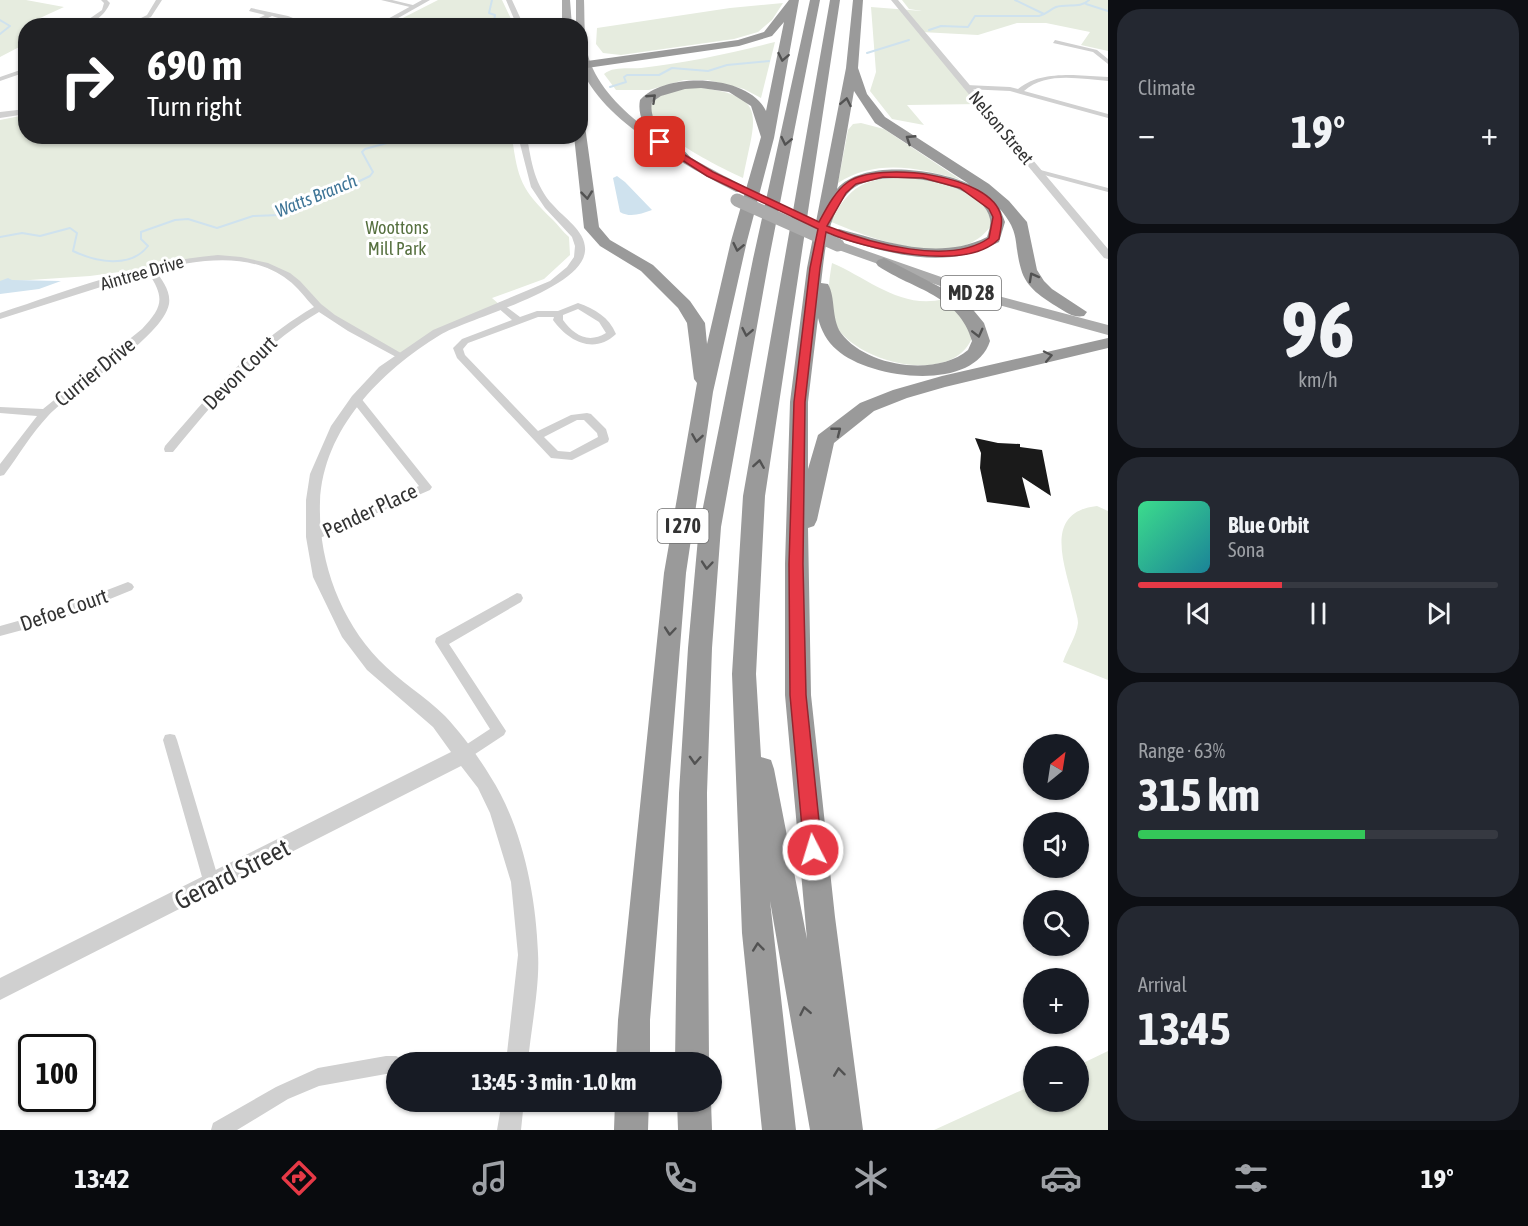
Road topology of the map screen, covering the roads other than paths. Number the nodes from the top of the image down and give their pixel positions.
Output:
1 (104, 0) edge
2 (159, 0) edge
3 (384, 0) edge
4 (427, 0) edge
5 (509, 0) edge
6 (566, 0) edge
7 (580, 0) edge
8 (792, 0) edge
9 (803, 0) edge
10 (815, 0) edge
11 (836, 0) edge
12 (858, 0) edge
13 (894, 0) edge
14 (414, 6) junction
15 (251, 10) dead end
16 (271, 14) junction
17 (94, 18) edge
18 (144, 18) edge
19 (263, 18) edge
20 (284, 18) edge
21 (392, 18) edge
22 (517, 18) edge
23 (567, 18) edge
24 (581, 18) edge
25 (857, 20) junction
26 (808, 30) junction
27 (1055, 42) dead end
28 (588, 52) edge
29 (628, 59) junction
30 (1108, 62) edge
31 (588, 65) edge
32 (852, 68) junction
33 (588, 72) edge
34 (18, 73) edge
35 (0, 79) edge
36 (1108, 79) edge
37 (966, 87) junction
38 (588, 92) edge
39 (1019, 92) junction
40 (18, 112) edge
41 (0, 115) edge
42 (1108, 116) edge
43 (766, 138) junction
44 (524, 144) edge
45 (582, 144) edge
46 (684, 158) junction
47 (808, 166) junction
48 (1036, 170) junction
49 (1108, 190) edge
50 (738, 195) junction
51 (824, 222) junction
52 (838, 240) junction
53 (817, 255) junction
54 (1108, 256) edge
55 (884, 263) junction
56 (150, 269) junction
57 (500, 305) junction
58 (319, 308) junction
59 (1078, 312) junction
60 (559, 314) junction
61 (0, 316) edge
62 (1108, 319) edge
63 (518, 321) junction
64 (1108, 330) edge
65 (1108, 343) edge
66 (401, 356) junction
67 (704, 392) junction
68 (356, 399) junction
69 (0, 410) edge
70 (45, 413) junction
71 (537, 436) junction
72 (169, 449) dead end
73 (0, 472) edge
74 (313, 537) junction
75 (796, 564) junction
76 (128, 587) dead end
77 (517, 598) dead end
78 (0, 631) edge
79 (744, 674) junction
80 (170, 740) dead end
81 (463, 755) junction
82 (212, 884) junction
83 (0, 989) edge
84 (518, 1052) edge
85 (633, 1052) edge
86 (692, 1052) edge
87 (386, 1065) edge
88 (511, 1112) edge
89 (632, 1112) edge
90 (694, 1112) edge
91 (220, 1130) edge
92 (509, 1130) edge
93 (632, 1130) edge
94 (695, 1130) edge
95 (779, 1130) edge
96 (827, 1130) edge
97 (846, 1130) edge

1 - 17 street
2 - 18 street
3 - 14 street
4 - 14 street
5 - 22 street
6 - 23 main road
7 - 24 main road, MD 28
8 - 29 highway
8 -> 43 highway, I 270
9 - 26 highway
10 - 26 highway, I 270
11 - 47 highway
12 - 25 highway
13 - 37 street, Nelson Street
14 - 21 street
15 - 16 street
16 - 19 street
16 - 20 street
25 - 32 highway
25 - 47 highway
26 -> 86 highway, I 270
27 - 30 street
28 - 29 highway
29 - 31 highway
51 -> 32 highway
59 -> 32 highway
33 - 46 main road, MD 28
34 - 35 street
36 - 39 street
37 - 39 street
37 - 48 street, Nelson Street
38 - 50 main road, MD 28
39 - 42 street
40 - 41 street
46 -> 43 highway
43 -> 67 highway, I 270
44 - 57 street
45 -> 67 highway
46 - 50 main road, MD 28
79 -> 47 highway
48 - 49 street
48 - 54 street, Nelson Street
50 - 52 main road, MD 28, bridge
51 - 52 highway
51 - 53 highway
52 - 55 main road, MD 28
52 - 59 main road, MD 28
55 -> 53 highway
53 - 75 highway
55 - 64 main road, MD 28
56 - 58 street, Aintree Drive
56 - 61 street, Aintree Drive
56 - 70 street, Currier Drive
57 - 63 street
57 - 66 street
58 - 66 street, Aintree Drive
58 - 72 street, Devon Court
59 - 62 main road, MD 28
60 - 60 street
60 - 63 street
63 - 71 street
75 -> 65 highway
66 - 68 street
67 -> 85 highway, I 270
68 - 74 street
68 - 74 street, Pender Place
69 - 70 street
70 - 73 street, Currier Drive
71 - 71 street
74 - 81 street
97 -> 75 highway
76 - 78 street, Defoe Court
77 - 81 street
95 -> 79 highway
96 -> 79 highway
80 - 82 street
81 - 82 street, Gerard Street
81 - 84 street
82 - 83 street, Gerard Street
87 - 91 street
88 - 92 street
89 - 93 highway
90 - 94 highway

